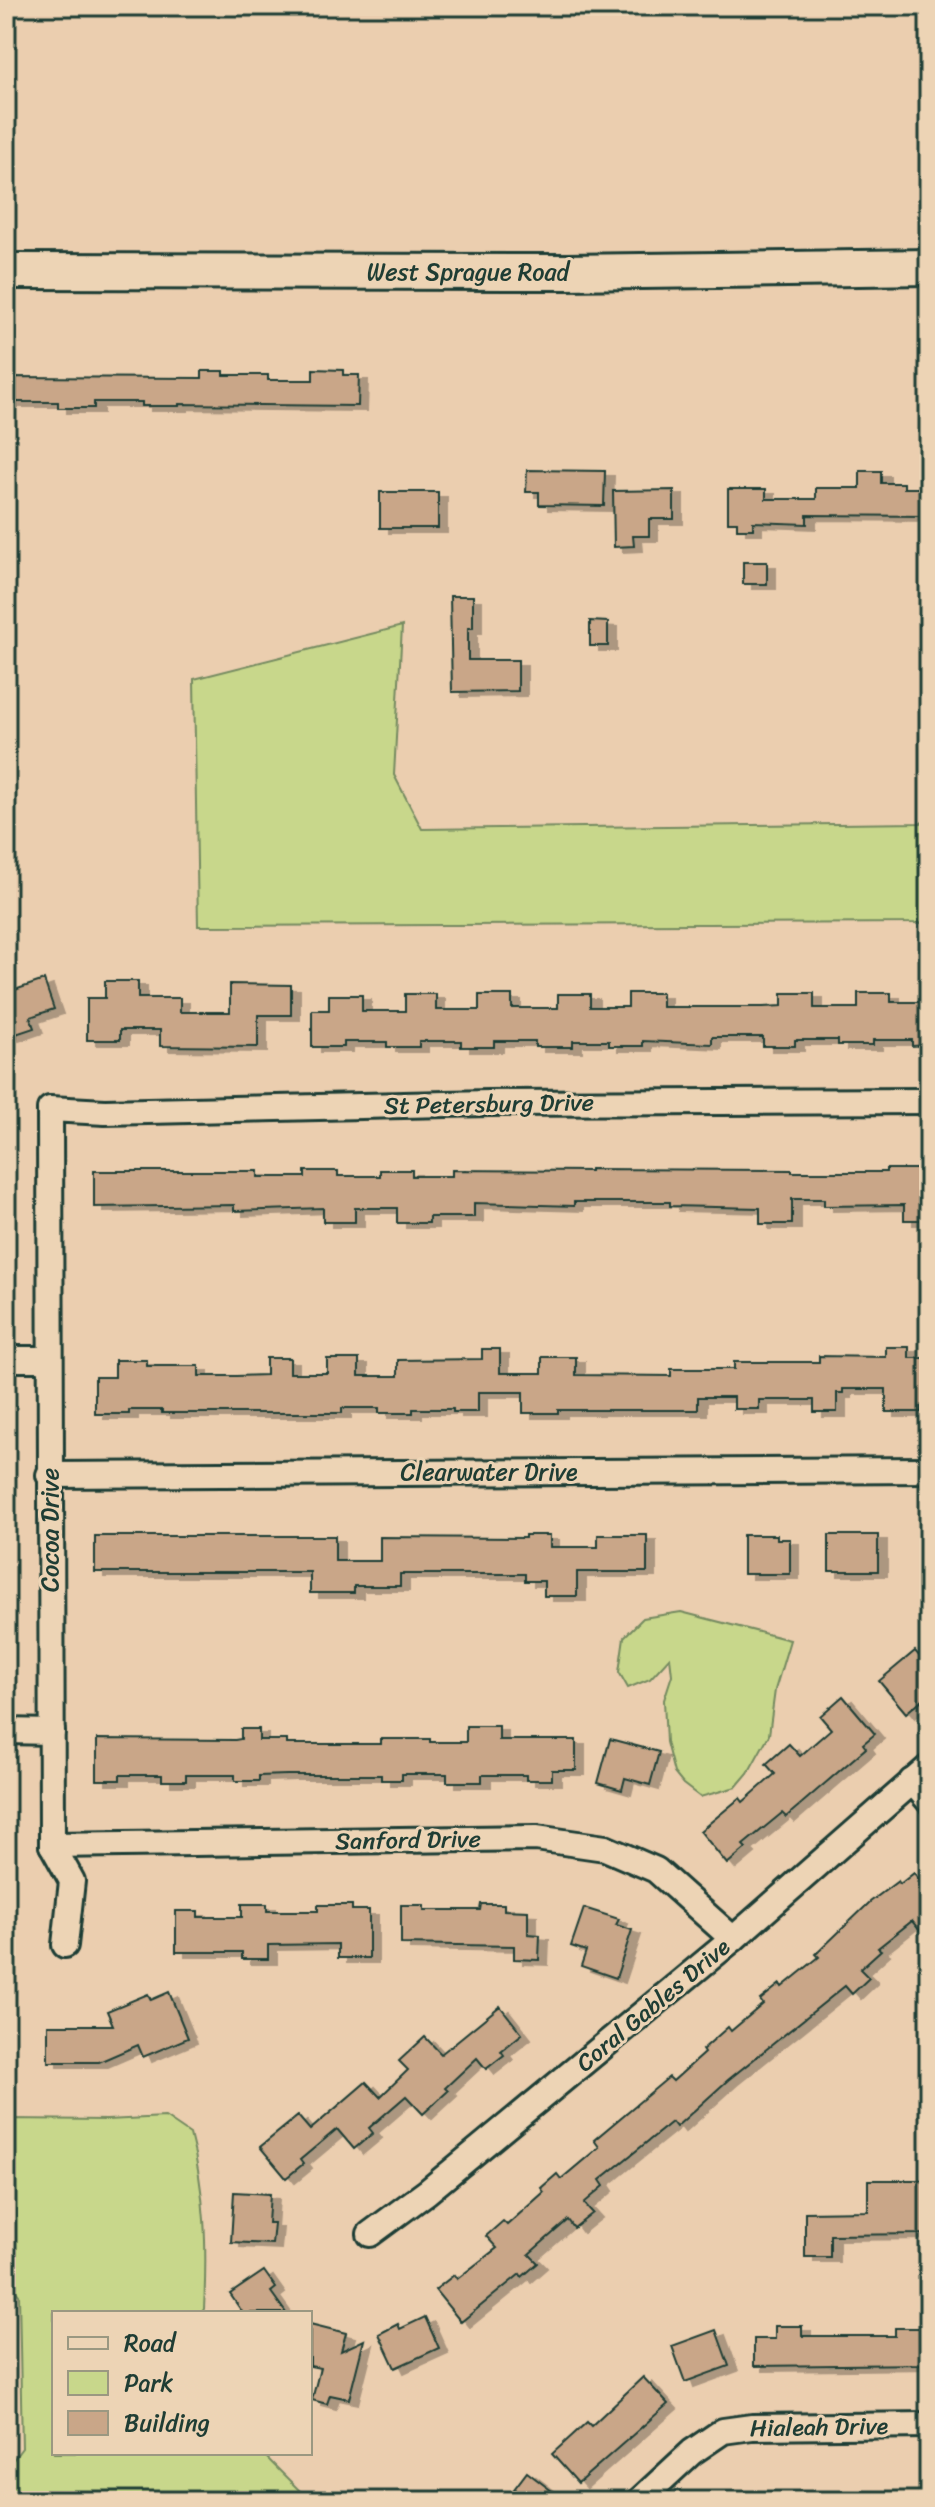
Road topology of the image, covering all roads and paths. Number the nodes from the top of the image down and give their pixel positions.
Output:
1 (929, 267) edge
2 (6, 271) edge
3 (929, 1101) edge
4 (50, 1109) joint
5 (6, 1359) edge
6 (49, 1359) junction
7 (929, 1470) edge
8 (49, 1475) junction
9 (6, 1731) edge
10 (52, 1732) junction
11 (920, 1774) edge
12 (929, 1801) edge
13 (52, 1845) junction
14 (733, 1939) junction
15 (65, 1945) dead end
16 (370, 2234) dead end
17 (929, 2425) edge
18 (639, 2501) edge

1 - 2 street, West Sprague Road
3 - 4 street, St Petersburg Drive
4 - 6 street, Cocoa Drive
5 - 6 street
6 - 8 street, Cocoa Drive
7 - 8 street, Clearwater Drive
8 - 10 street, Cocoa Drive
9 - 10 street
10 - 13 street, Cocoa Drive
11 - 12 street
11 - 14 street, Coral Gables Drive
13 - 14 street, Sanford Drive
13 - 15 street, Cocoa Drive
14 - 16 street, Coral Gables Drive
17 - 18 street, Hialeah Drive

